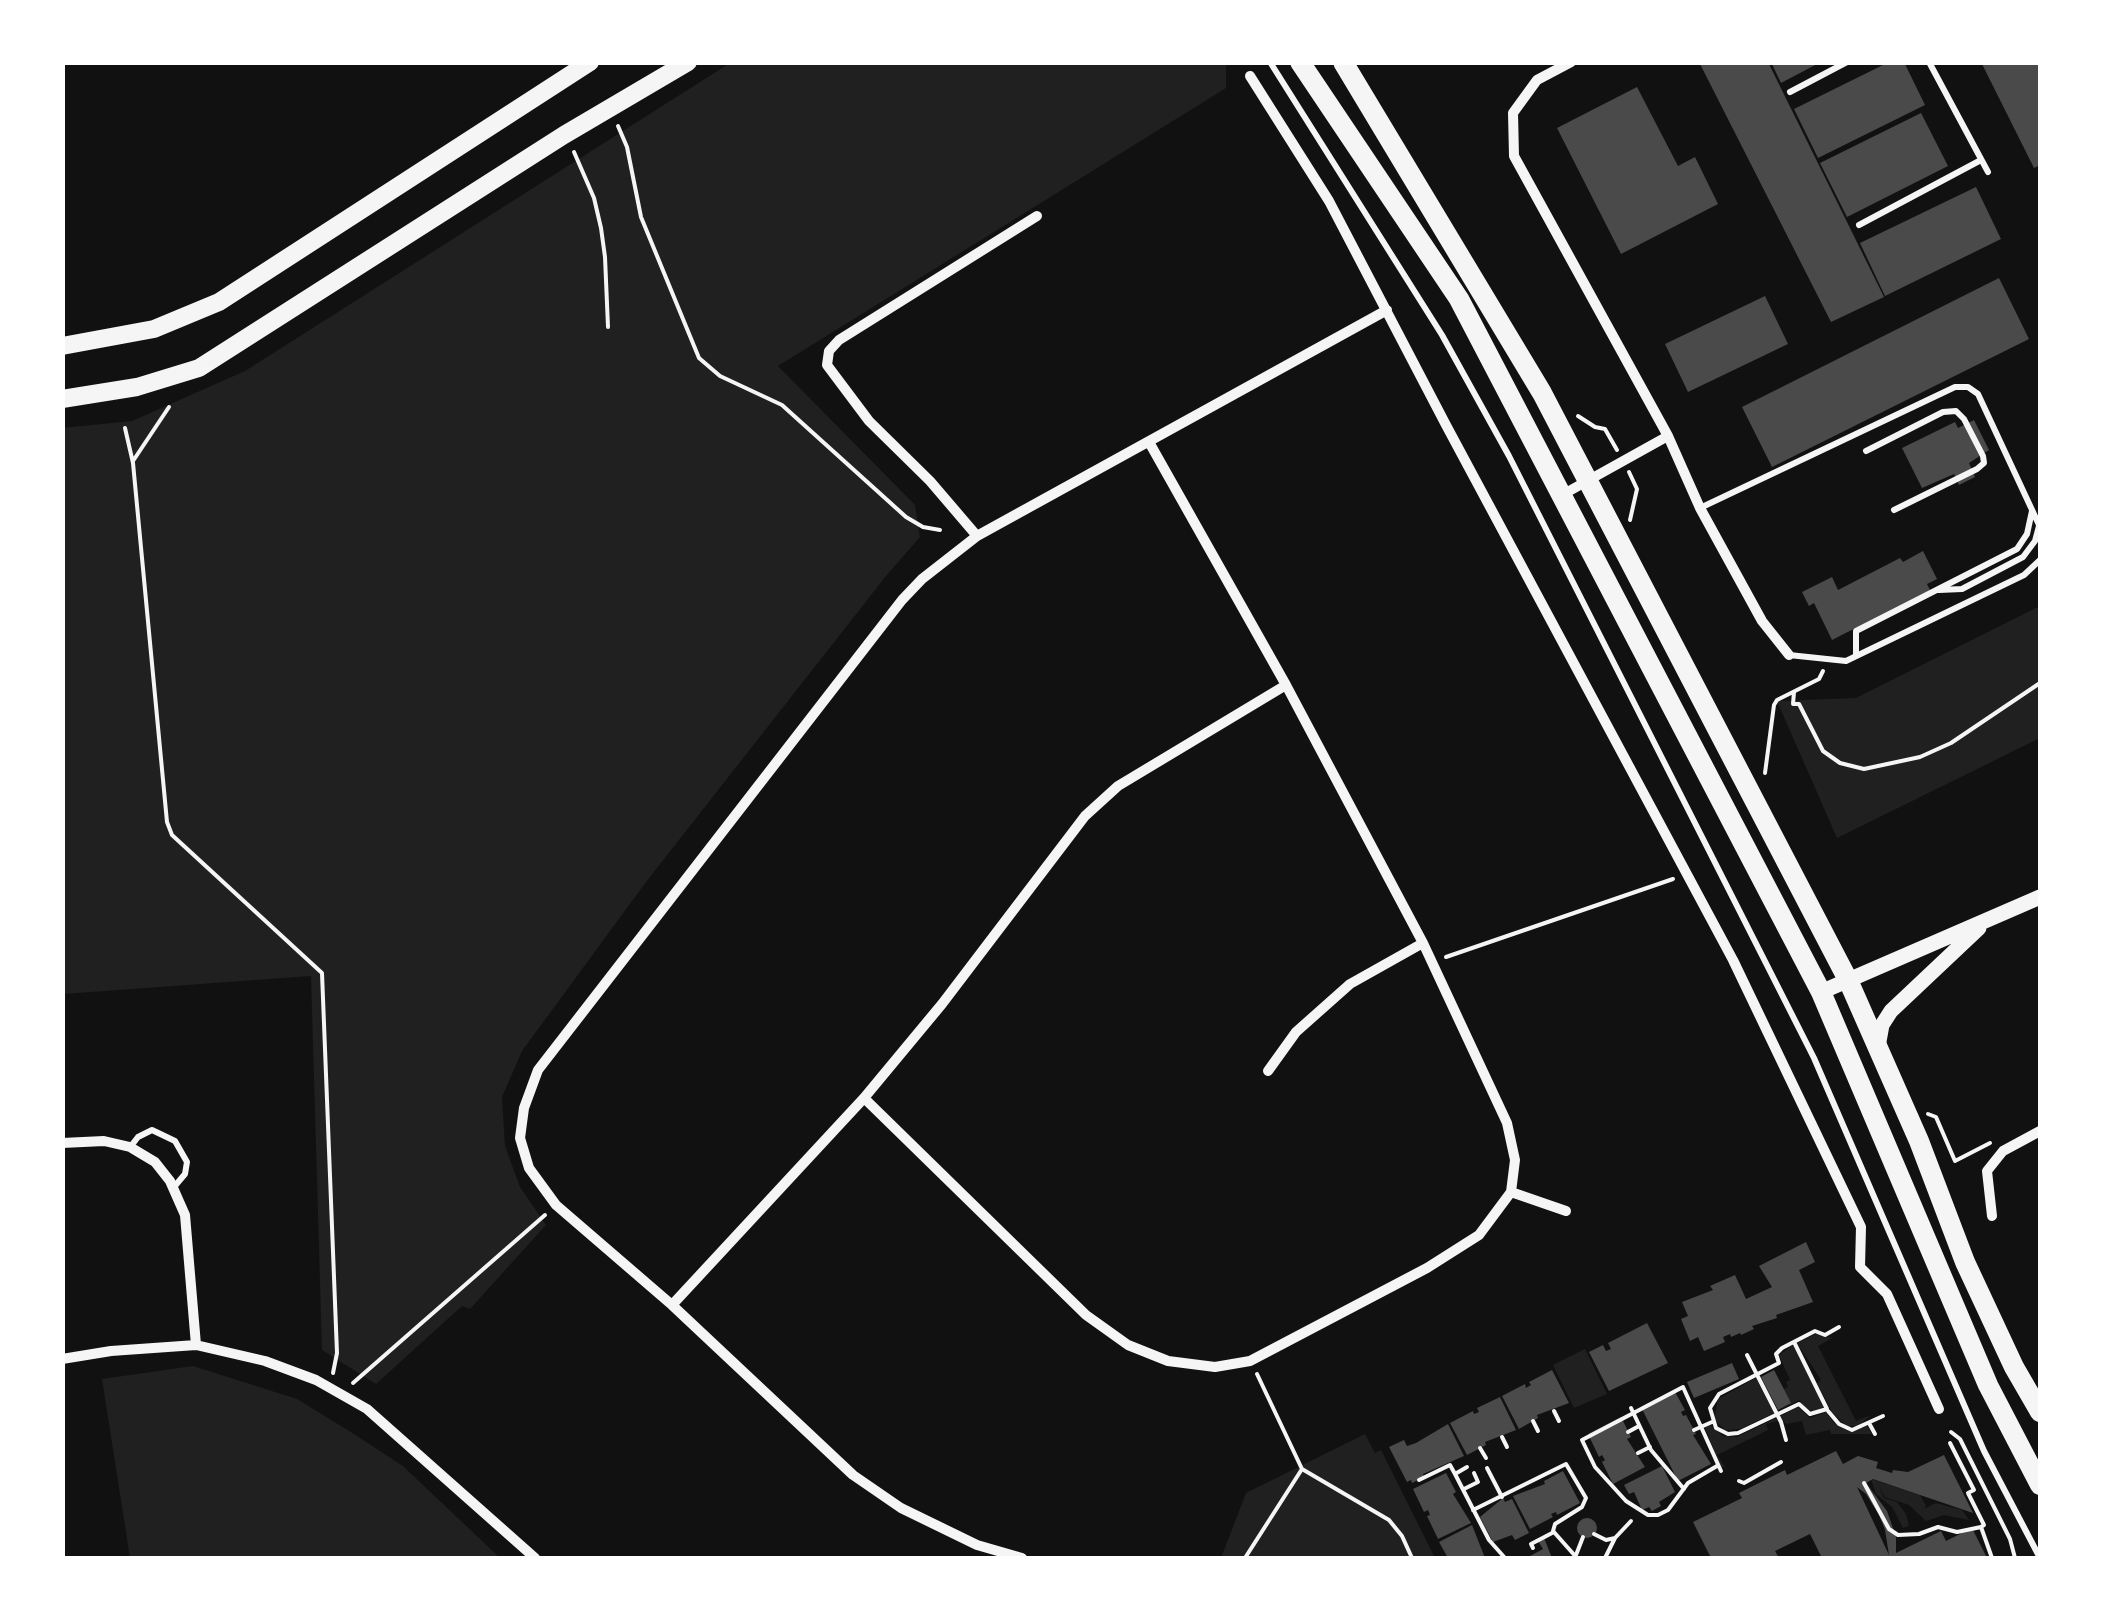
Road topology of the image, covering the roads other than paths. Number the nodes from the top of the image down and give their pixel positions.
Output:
1 (590, 62) edge
2 (688, 62) edge
3 (1270, 62) edge
4 (1300, 62) edge
5 (1343, 62) edge
6 (1571, 62) edge
7 (1847, 62) edge
8 (1929, 62) edge
9 (1250, 76) dead end
10 (1790, 92) dead end
11 (1981, 160) junction
12 (1988, 172) dead end
13 (1036, 216) dead end
14 (1859, 226) dead end
15 (1387, 310) junction
16 (62, 346) edge
17 (62, 399) edge
18 (1668, 436) junction
19 (1149, 442) junction
20 (1866, 450) dead end
21 (1589, 479) junction
22 (1562, 495) junction
23 (1700, 508) junction
24 (1894, 510) dead end
25 (2032, 510) junction
26 (2040, 526) edge
27 (977, 536) junction
28 (2040, 560) edge
29 (1937, 590) junction
30 (1789, 655) joint
31 (1856, 656) junction
32 (1286, 685) junction
33 (2040, 897) edge
34 (1990, 919) junction
35 (1422, 944) junction
36 (1848, 980) junction
37 (1821, 992) junction
38 (1878, 1046) junction
39 (1268, 1071) dead end
40 (864, 1098) junction
41 (2040, 1131) edge
42 (62, 1142) edge
43 (130, 1148) junction
44 (174, 1187) junction
45 (1512, 1192) junction
46 (1566, 1211) dead end
47 (1992, 1216) dead end
48 (672, 1305) junction
49 (196, 1345) junction
50 (62, 1359) edge
51 (1939, 1409) dead end
52 (2040, 1412) edge
53 (2040, 1484) edge
54 (535, 1558) edge
55 (1022, 1558) edge
56 (2040, 1558) edge

1 - 16 main road
2 - 17 main road
3 - 56 lane
4 - 22 main road
5 - 21 main road
6 - 18 street
7 - 10 lane
8 - 11 lane
9 - 15 street
11 - 12 lane
11 - 14 lane
13 - 27 street
15 - 19 street
15 - 51 street
18 - 21 street
18 - 23 street
19 - 27 street
19 - 32 street
20 - 24 lane
21 - 22 street
21 - 36 main road
22 - 37 main road
23 - 25 lane
23 - 30 street
25 - 26 lane
25 - 29 lane
26 - 29 lane
27 - 48 street
28 - 31 lane
29 - 31 lane
30 - 31 lane
32 - 35 street
32 - 40 street
33 - 34 street
34 - 36 street
34 - 38 street
35 - 39 street
35 - 45 street
36 - 37 street
36 - 38 main road
37 - 53 main road
38 - 52 main road
40 - 45 street
40 - 48 street
41 - 47 street
42 - 43 street
43 - 44 street
43 - 44 lane
44 - 49 street
45 - 46 street
48 - 55 street
49 - 50 street
49 - 54 street

